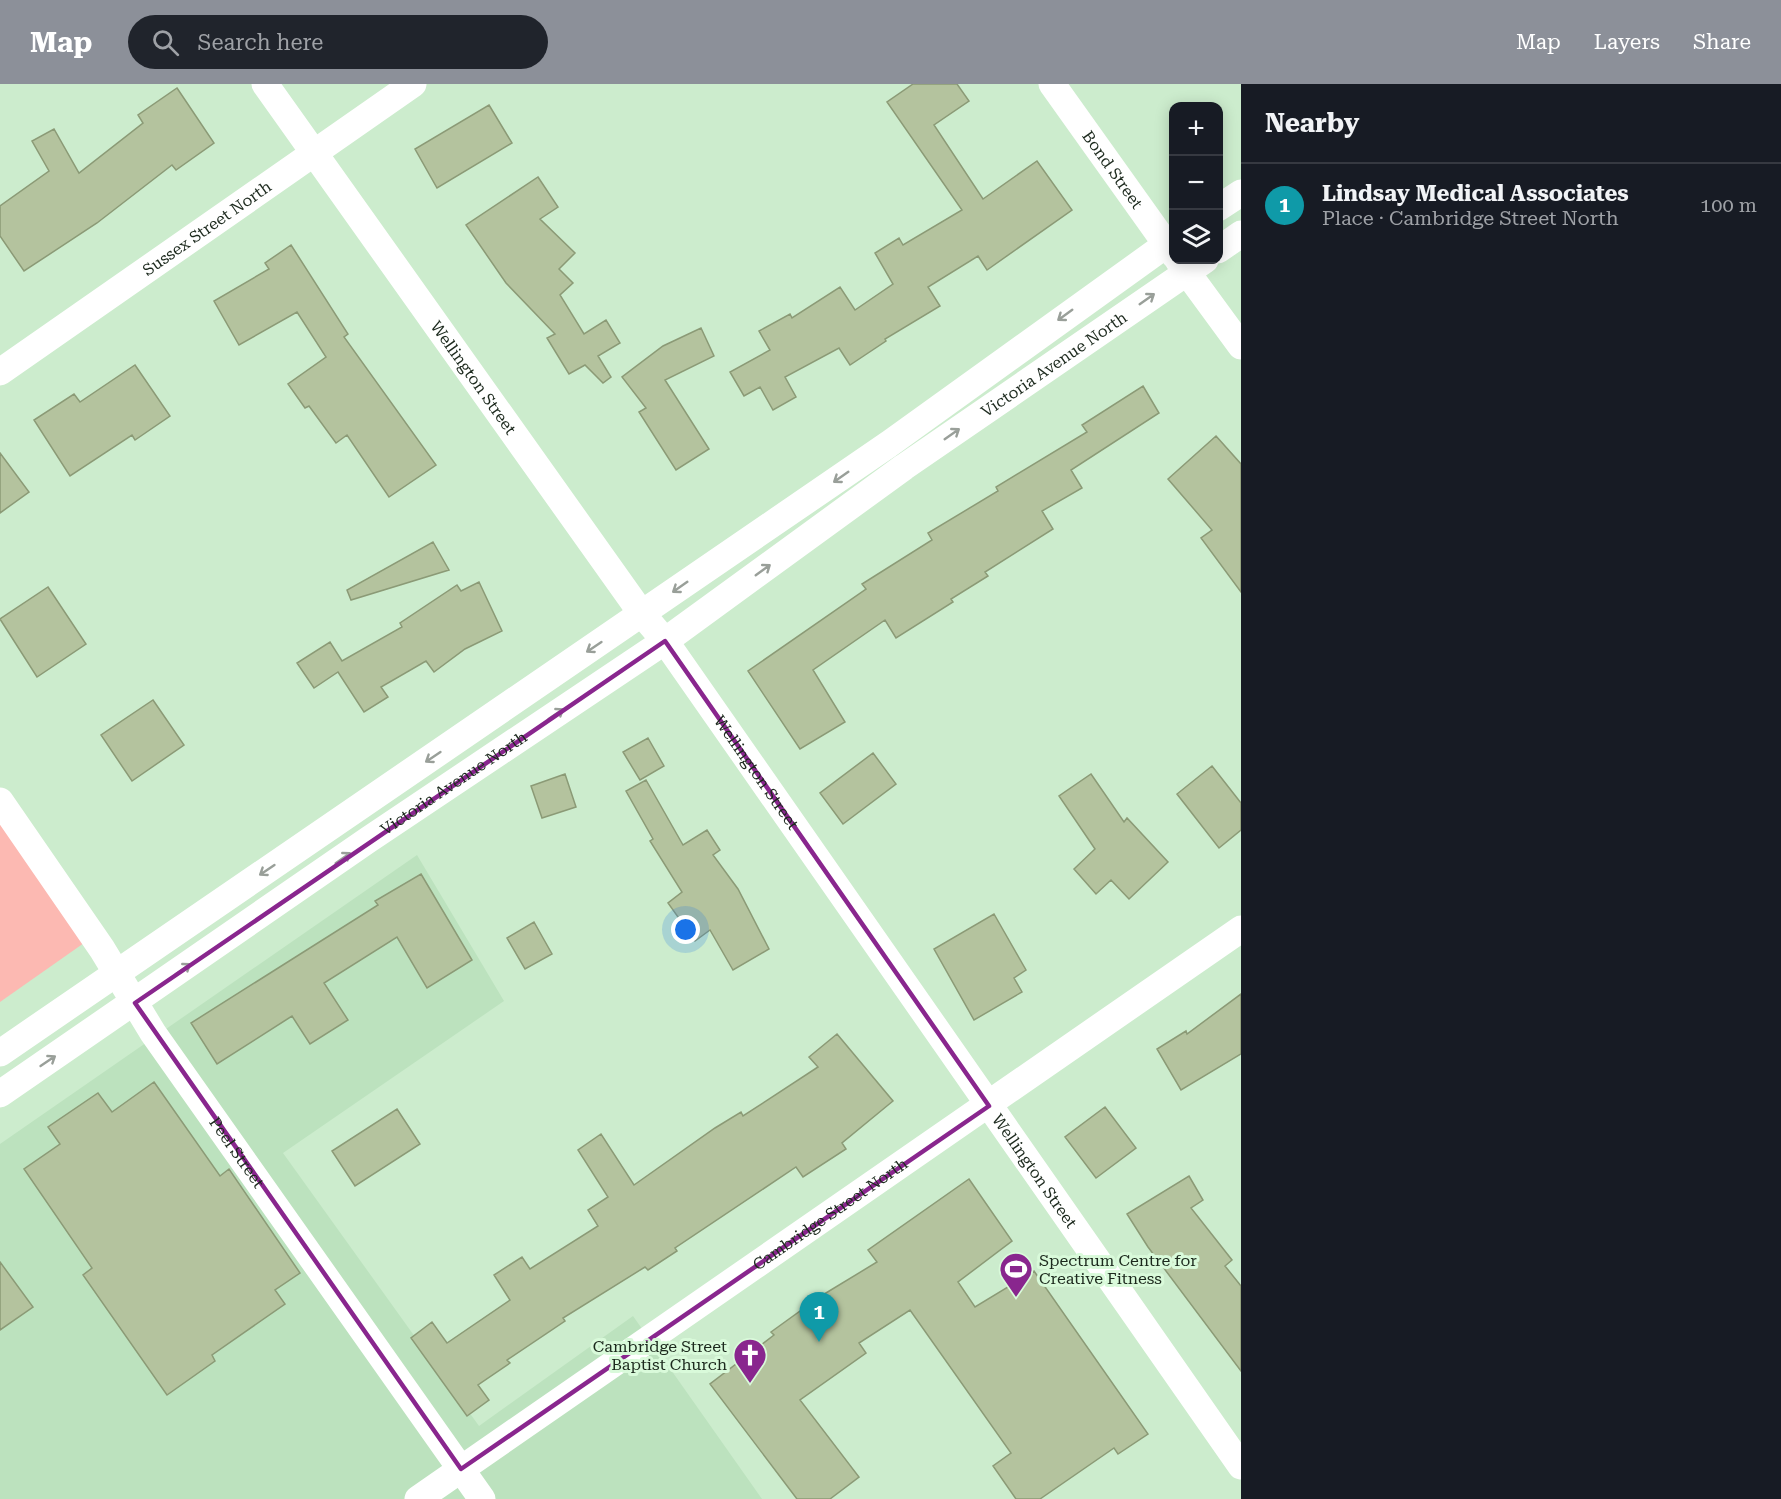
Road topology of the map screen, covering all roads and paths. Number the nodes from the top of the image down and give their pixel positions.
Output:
1 (265, 84) edge
2 (413, 84) edge
3 (1052, 84) edge
4 (313, 153) junction
5 (1241, 193) edge
6 (1223, 205) edge
7 (1241, 234) edge
8 (1169, 240) edge
9 (1223, 247) edge
10 (1169, 262) edge
11 (1169, 263) edge
12 (1186, 264) edge
13 (1241, 346) edge
14 (0, 372) edge
15 (889, 444) junction
16 (904, 467) junction
17 (642, 614) junction
18 (665, 641) junction
19 (0, 801) edge
20 (350, 814) junction
21 (368, 840) junction
22 (1241, 929) edge
23 (116, 973) junction
24 (135, 1003) junction
25 (0, 1053) edge
26 (0, 1094) edge
27 (989, 1106) junction
28 (1241, 1466) edge
29 (461, 1470) junction
30 (418, 1499) edge
31 (482, 1499) edge

1 - 4 street, Wellington Street
2 - 4 street, Sussex Street North
3 - 8 street, Bond Street
4 - 14 street, Sussex Street North
4 - 17 street, Wellington Street
5 - 6 street
7 - 9 street
10 -> 15 street, Victoria Avenue North
16 -> 11 street, Victoria Avenue North
12 - 13 street, Bond Street
15 - 16 street
15 -> 17 street, Victoria Avenue North
18 -> 16 street, Victoria Avenue North
17 - 18 street, Wellington Street
17 -> 20 street, Victoria Avenue North
21 -> 18 street, Victoria Avenue North
18 - 27 street, Wellington Street
19 - 23 street, Peel Street
20 - 21 street
20 -> 23 street, Victoria Avenue North
24 -> 21 street, Victoria Avenue North
22 - 27 street, Cambridge Street North
23 - 24 street, Peel Street
23 - 25 street, Victoria Avenue North
26 -> 24 street, Victoria Avenue North
24 - 29 street, Peel Street
27 - 28 street, Wellington Street
27 - 29 street, Cambridge Street North
29 - 30 street, Cambridge Street North
29 - 31 street, Peel Street

